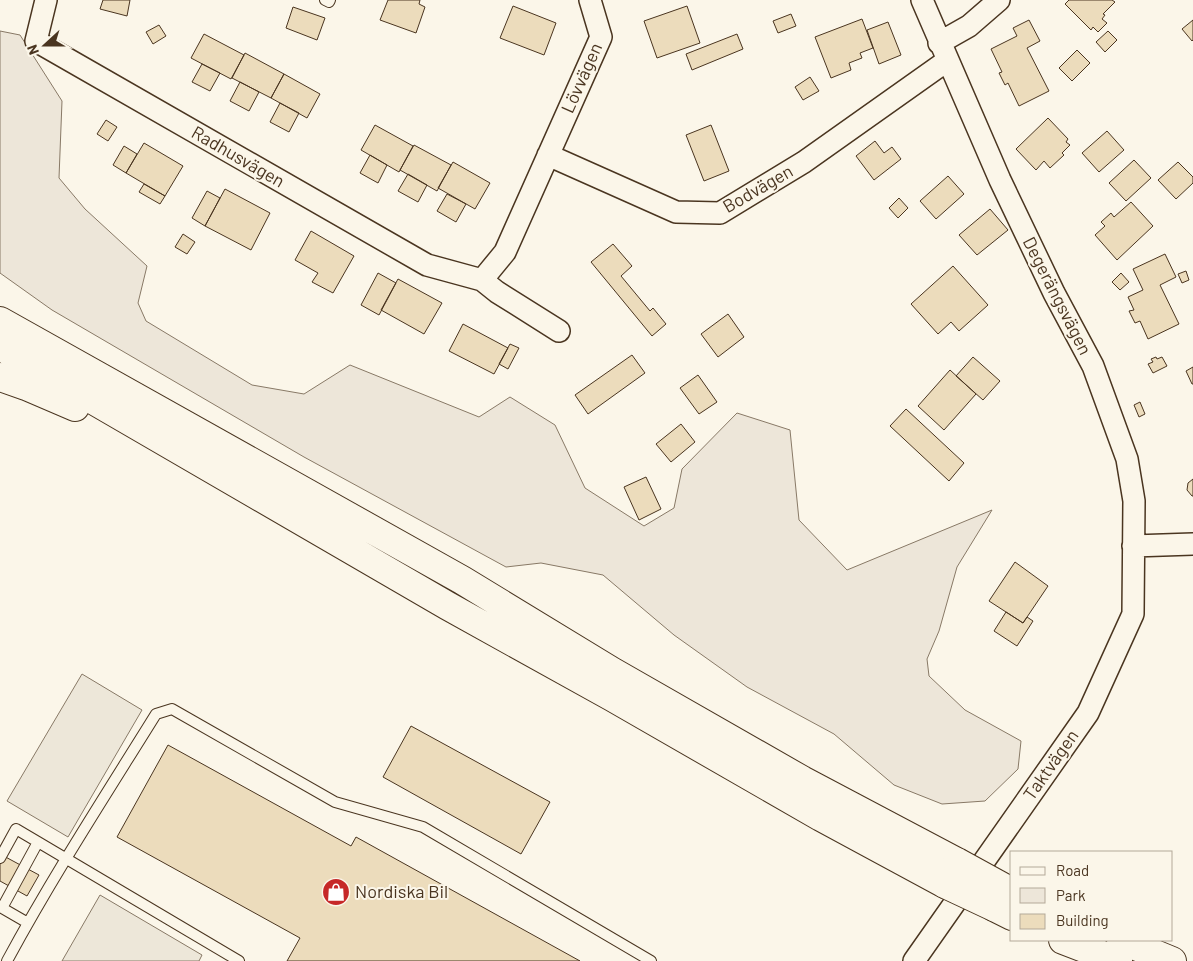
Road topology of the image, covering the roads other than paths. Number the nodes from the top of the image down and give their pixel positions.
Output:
1 (46, 0) edge
2 (325, 0) edge
3 (330, 0) edge
4 (590, 0) edge
5 (922, 0) edge
6 (999, 0) edge
7 (943, 52) junction
8 (548, 155) junction
9 (482, 280) junction
10 (0, 301) edge
11 (0, 321) edge
12 (559, 331) dead end
13 (0, 346) edge
14 (0, 377) edge
15 (189, 426) junction
16 (240, 484) junction
17 (1193, 544) edge
18 (1133, 546) junction
19 (38, 842) junction
20 (0, 858) edge
21 (66, 859) junction
22 (951, 873) junction
23 (1006, 901) edge
24 (1, 907) edge
25 (28, 923) junction
26 (1066, 941) edge
27 (1123, 941) edge
28 (7, 961) edge
29 (239, 961) edge
30 (651, 961) edge
31 (914, 961) edge
32 (1118, 961) edge
33 (1172, 961) edge

1 - 9 street, Radhusvägen
2 - 3 lane
4 - 8 street, Lövvägen
5 - 7 street, Degerängsvägen
6 - 7 street, Bodvägen
7 - 8 street, Bodvägen
7 - 18 street, Degerängsvägen
8 - 9 street
9 - 12 street, Radhusvägen
10 - 15 highway
11 - 15 highway
13 - 16 highway
14 - 16 highway
15 - 22 highway
16 - 22 highway
17 - 18 street
18 - 31 street, Taktvägen
19 - 20 lane
19 - 21 lane
19 - 24 lane
21 - 25 lane
21 - 29 lane
21 - 30 lane
22 - 23 highway, bridge
24 - 25 lane
25 - 28 lane
26 - 32 highway
27 - 33 highway

